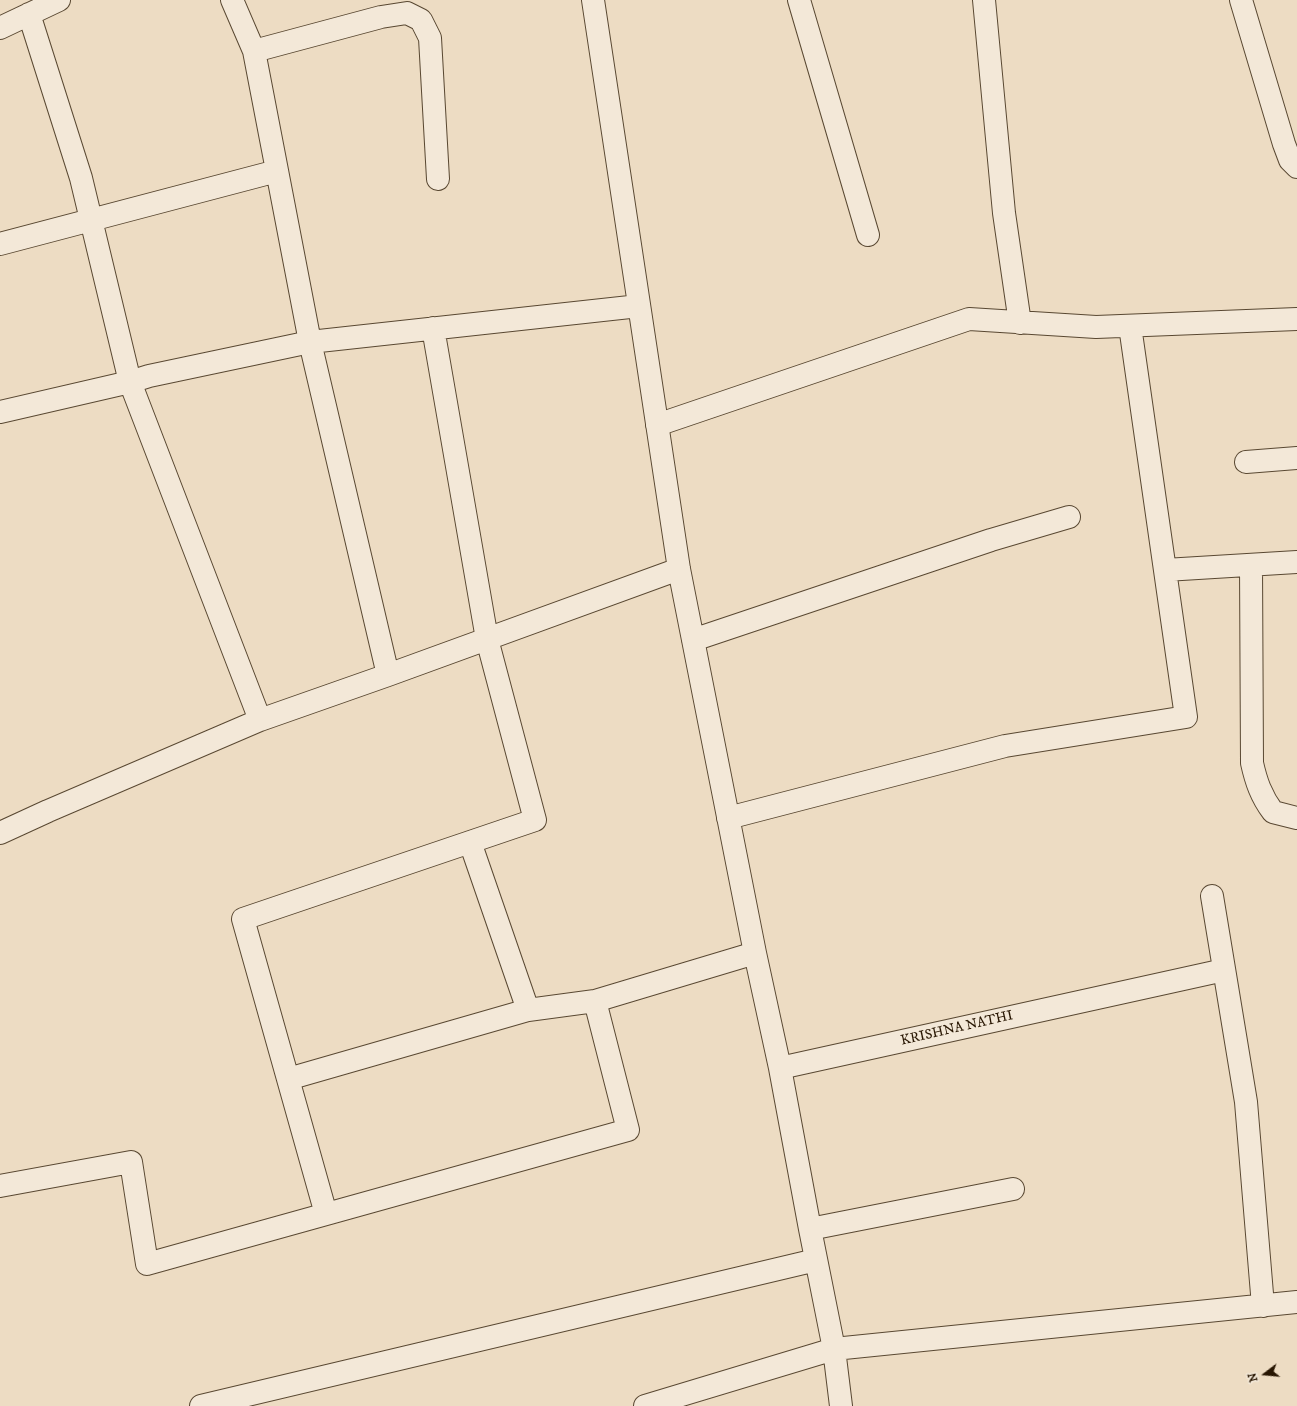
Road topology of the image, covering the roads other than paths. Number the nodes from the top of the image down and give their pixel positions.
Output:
1 (59, 0) edge
2 (232, 0) edge
3 (593, 0) edge
4 (799, 0) edge
5 (984, 0) edge
6 (1241, 0) edge
7 (29, 14) junction
8 (0, 28) edge
9 (254, 51) junction
10 (1297, 167) edge
11 (277, 171) junction
12 (438, 179) dead end
13 (91, 220) junction
14 (868, 236) dead end
15 (0, 244) edge
16 (639, 306) junction
17 (1297, 319) edge
18 (1020, 323) junction
19 (1130, 326) junction
20 (433, 328) junction
21 (310, 342) junction
22 (130, 382) junction
23 (0, 412) edge
24 (657, 425) junction
25 (1297, 458) edge
26 (1246, 462) dead end
27 (1068, 517) dead end
28 (1297, 562) edge
29 (1251, 565) junction
30 (679, 569) junction
31 (1165, 570) junction
32 (487, 639) junction
33 (693, 640) junction
34 (388, 675) junction
35 (260, 720) junction
36 (728, 818) junction
37 (1297, 818) edge
38 (0, 833) edge
39 (470, 842) junction
40 (1212, 896) dead end
41 (755, 953) junction
42 (1224, 970) junction
43 (594, 1001) junction
44 (528, 1010) junction
45 (780, 1068) junction
46 (288, 1079) junction
47 (0, 1186) edge
48 (1013, 1189) dead end
49 (326, 1214) junction
50 (810, 1229) junction
51 (816, 1260) junction
52 (1297, 1302) edge
53 (1263, 1306) junction
54 (834, 1349) junction
55 (201, 1406) edge
56 (646, 1406) edge
57 (841, 1406) edge

1 - 7 street
2 - 9 street
3 - 16 street
4 - 14 street
5 - 18 street
6 - 10 street
7 - 8 street
7 - 13 street
9 - 11 street
9 - 12 street
11 - 13 street
11 - 21 street
13 - 15 street
13 - 22 street
16 - 20 street
16 - 24 street
17 - 19 street
18 - 19 street
18 - 24 street
19 - 31 street
20 - 21 street
20 - 32 street
21 - 22 street
21 - 34 street
22 - 23 street
22 - 35 street
24 - 30 street
25 - 26 street
27 - 33 street
28 - 29 street
29 - 31 street
29 - 37 street
30 - 32 street
30 - 33 street
31 - 36 street
32 - 34 street
32 - 39 street
33 - 36 street
34 - 35 street
35 - 38 street
36 - 41 street
39 - 44 street
39 - 46 street
40 - 42 street
41 - 43 street
41 - 45 street
42 - 45 street, KRISHNA NATHI
42 - 53 street
43 - 44 street
43 - 49 street
44 - 46 street
45 - 50 street
46 - 49 street
47 - 49 street
48 - 50 street
50 - 51 street
51 - 54 street
51 - 55 street
52 - 53 street
53 - 54 street
54 - 56 street
54 - 57 street

